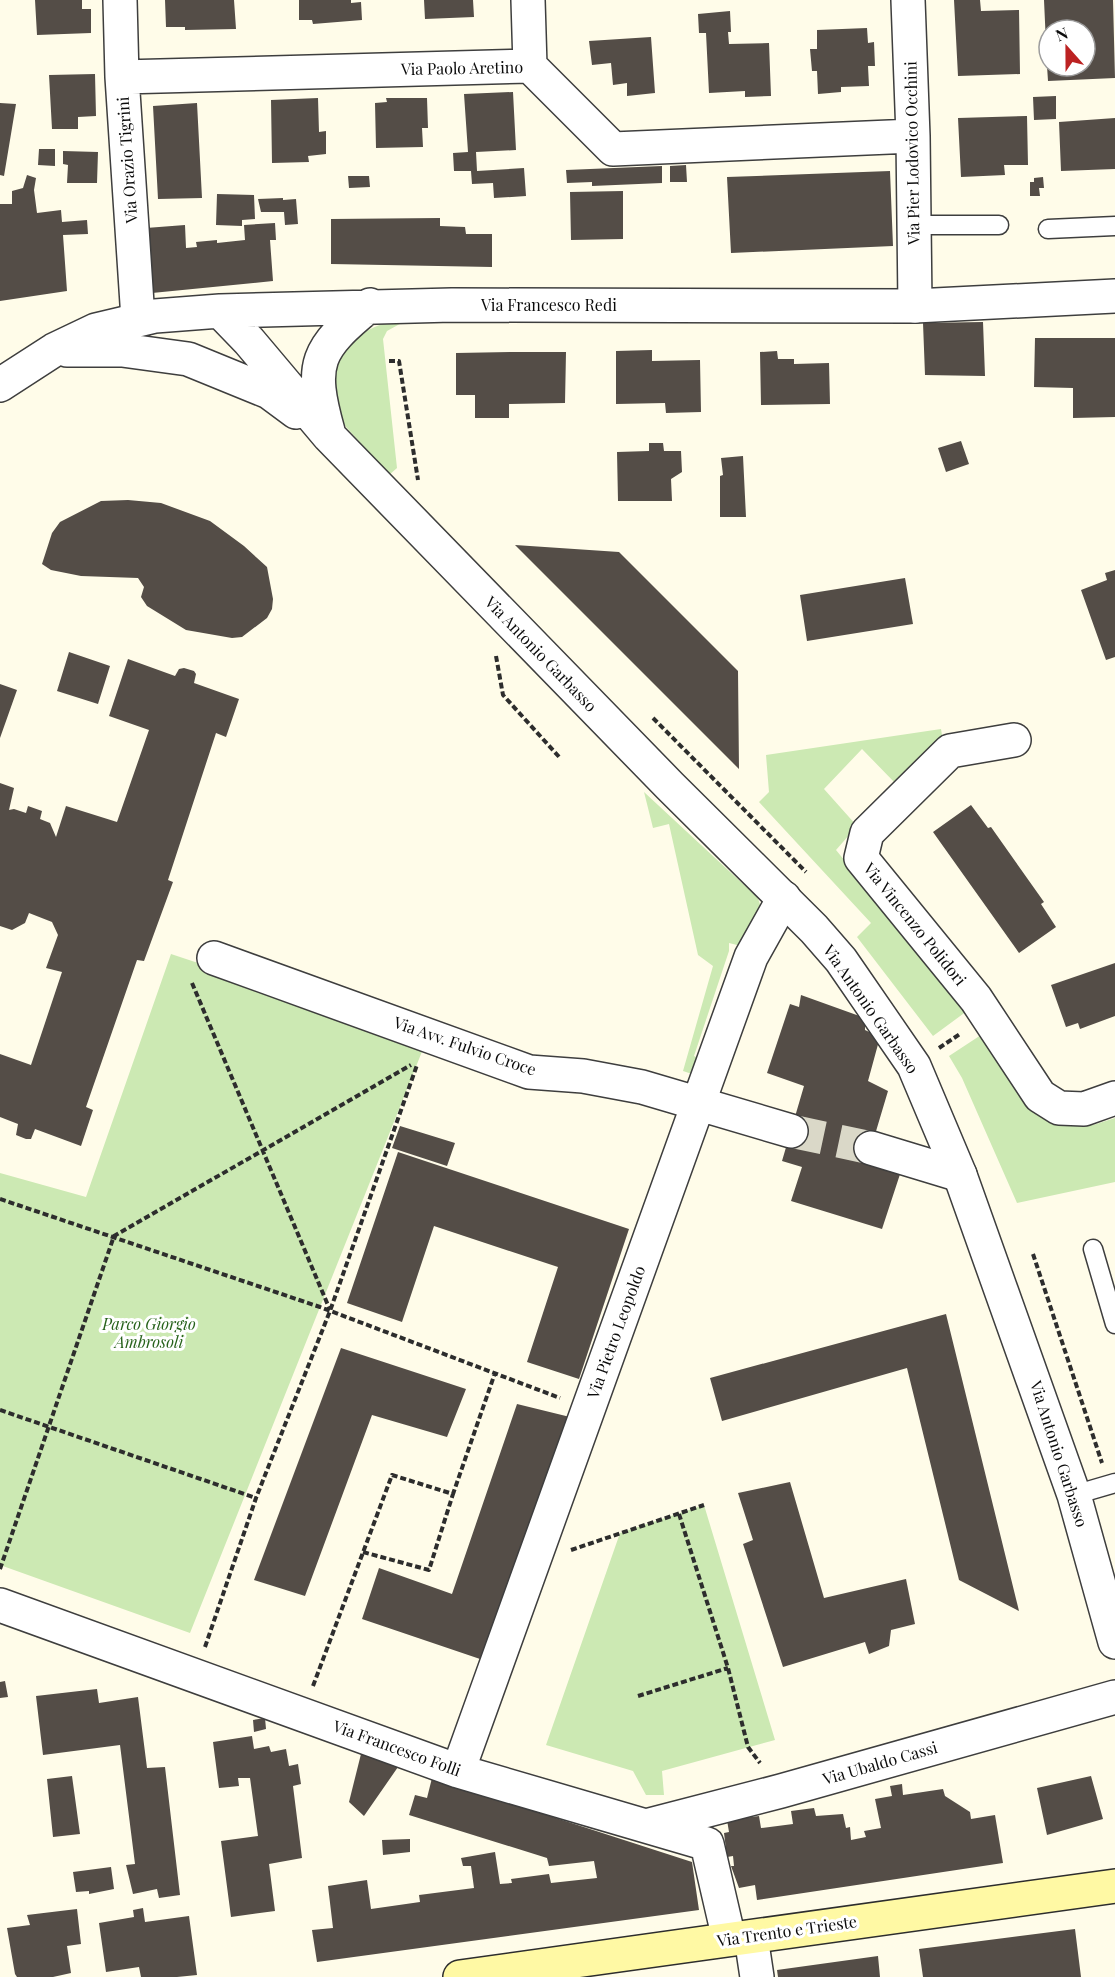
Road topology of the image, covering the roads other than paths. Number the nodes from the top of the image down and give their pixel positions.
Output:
1 (120, 0) edge
2 (528, 0) edge
3 (908, 0) edge
4 (530, 66) junction
5 (122, 77) junction
6 (913, 136) junction
7 (914, 225) junction
8 (999, 225) dead end
9 (1115, 226) edge
10 (1048, 229) dead end
11 (1115, 296) edge
12 (370, 306) junction
13 (915, 306) junction
14 (220, 311) junction
15 (138, 319) junction
16 (54, 350) junction
17 (0, 385) edge
18 (329, 436) junction
19 (1014, 740) dead end
20 (784, 898) junction
21 (202, 966) road end
22 (1115, 1098) edge
23 (698, 1104) junction
24 (791, 1131) tunnel mouth
25 (871, 1148) tunnel mouth
26 (960, 1175) junction
27 (1093, 1249) dead end
28 (1115, 1324) edge
29 (1112, 1484) edge
30 (1074, 1495) junction
31 (0, 1605) edge
32 (1115, 1642) edge
33 (1115, 1697) edge
34 (458, 1771) junction
35 (644, 1826) junction
36 (1115, 1886) edge
37 (740, 1938) junction
38 (460, 1977) edge
39 (757, 1977) edge

1 - 5 street, Via Orazio Tigrini
2 - 4 street
3 - 6 street, Via Pier Lodovico Occhini
4 - 5 street, Via Paolo Aretino
4 - 6 street, Via Paolo Aretino
5 - 15 street, Via Orazio Tigrini
6 - 7 street, Via Pier Lodovico Occhini
7 - 8 lane
7 - 13 street, Via Pier Lodovico Occhini
9 - 10 lane
11 - 13 street, Via Francesco Redi
12 - 13 street, Via Francesco Redi
12 - 14 street, Via Francesco Redi
12 - 18 street, Via Antonio Garbasso
14 - 15 street, Via Francesco Redi
14 - 18 street, Via Antonio Garbasso
15 - 16 street, Via Francesco Redi
16 - 17 street, Via Francesco Redi
16 - 18 street, Via Antonio Garbasso
18 - 20 street, Via Antonio Garbasso
19 - 22 street, Via Vincenzo Polidori
20 - 23 street, Via Pietro Leopoldo
20 - 26 street, Via Antonio Garbasso
21 - 23 street, Via Avv. Fulvio Croce
23 - 24 street, Via Avv. Fulvio Croce
23 - 34 street, Via Pietro Leopoldo
25 - 26 street
26 - 30 street, Via Antonio Garbasso
27 - 28 lane
29 - 30 lane
30 - 32 street, Via Antonio Garbasso
31 - 34 street, Via Francesco Folli
33 - 35 street, Via Ubaldo Cassi
34 - 35 street, Via Francesco Folli
35 - 37 street, Via Francesco Folli
36 - 37 main road, Via Trento e Trieste
37 - 38 main road, Via Trento e Trieste
37 - 39 street

